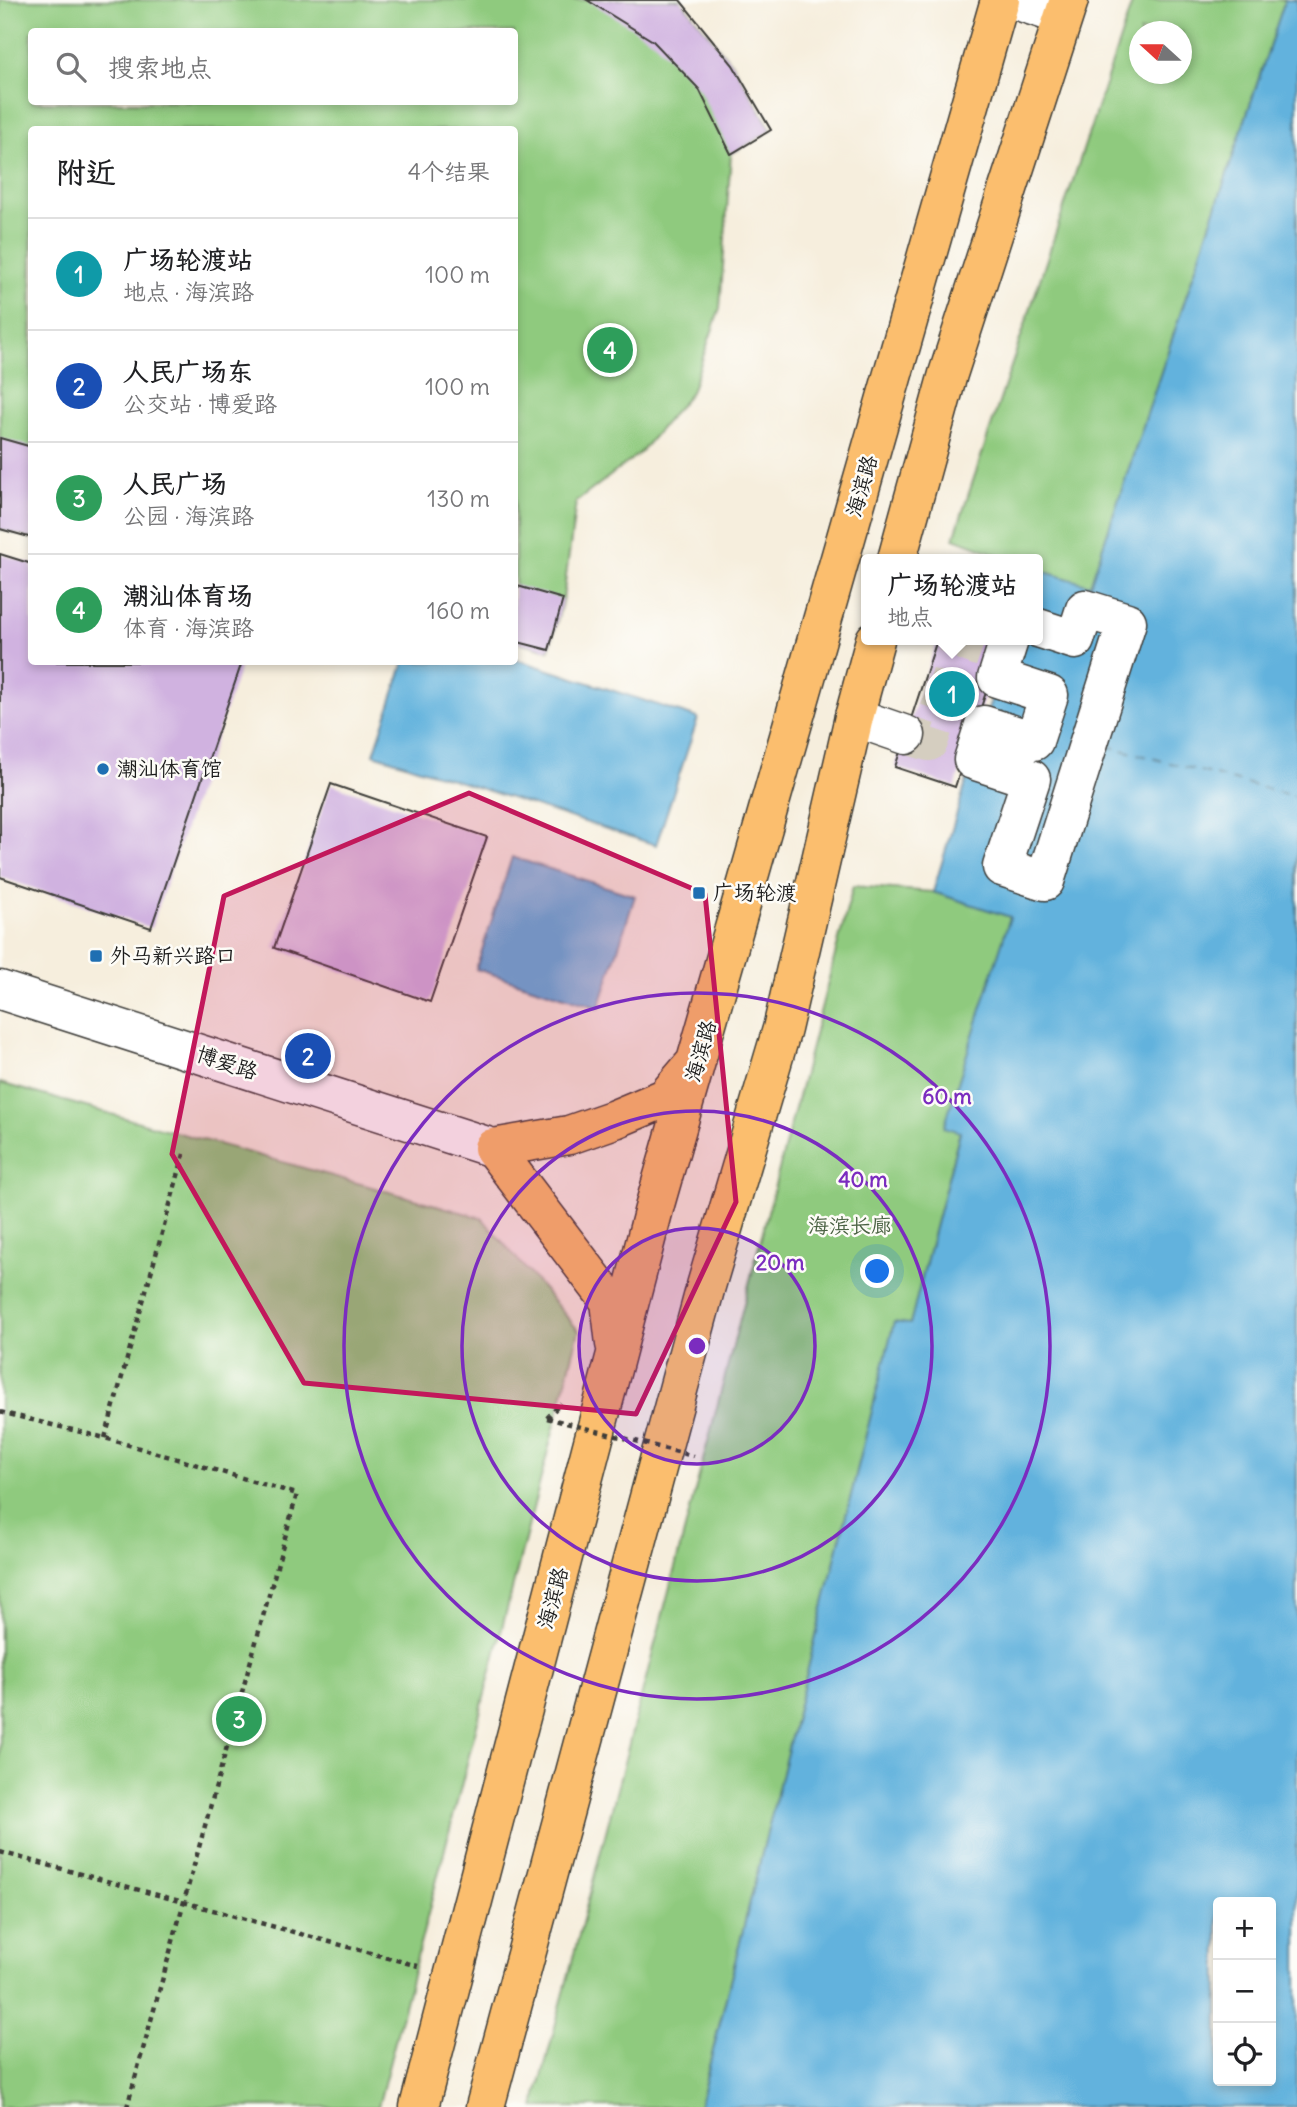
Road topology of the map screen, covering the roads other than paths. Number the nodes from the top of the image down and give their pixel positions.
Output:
1 (1000, 0) edge
2 (1016, 0) edge
3 (1066, 8) edge
4 (898, 554) edge
5 (1043, 630) edge
6 (874, 645) edge
7 (1004, 650) edge
8 (854, 717) junction
9 (906, 735) tunnel mouth
10 (0, 990) edge
11 (699, 1059) junction
12 (493, 1148) junction
13 (617, 1354) junction
14 (419, 2107) edge
15 (485, 2107) edge

1 - 11 main road, 海滨路
2 - 3 street
3 - 4 main road
5 - 7 street
6 - 8 main road
8 - 9 street
8 - 15 main road
10 - 12 street, 博爱路
11 - 12 main road
11 - 13 main road, 海滨路
12 - 13 main road
13 - 14 main road, 海滨路

